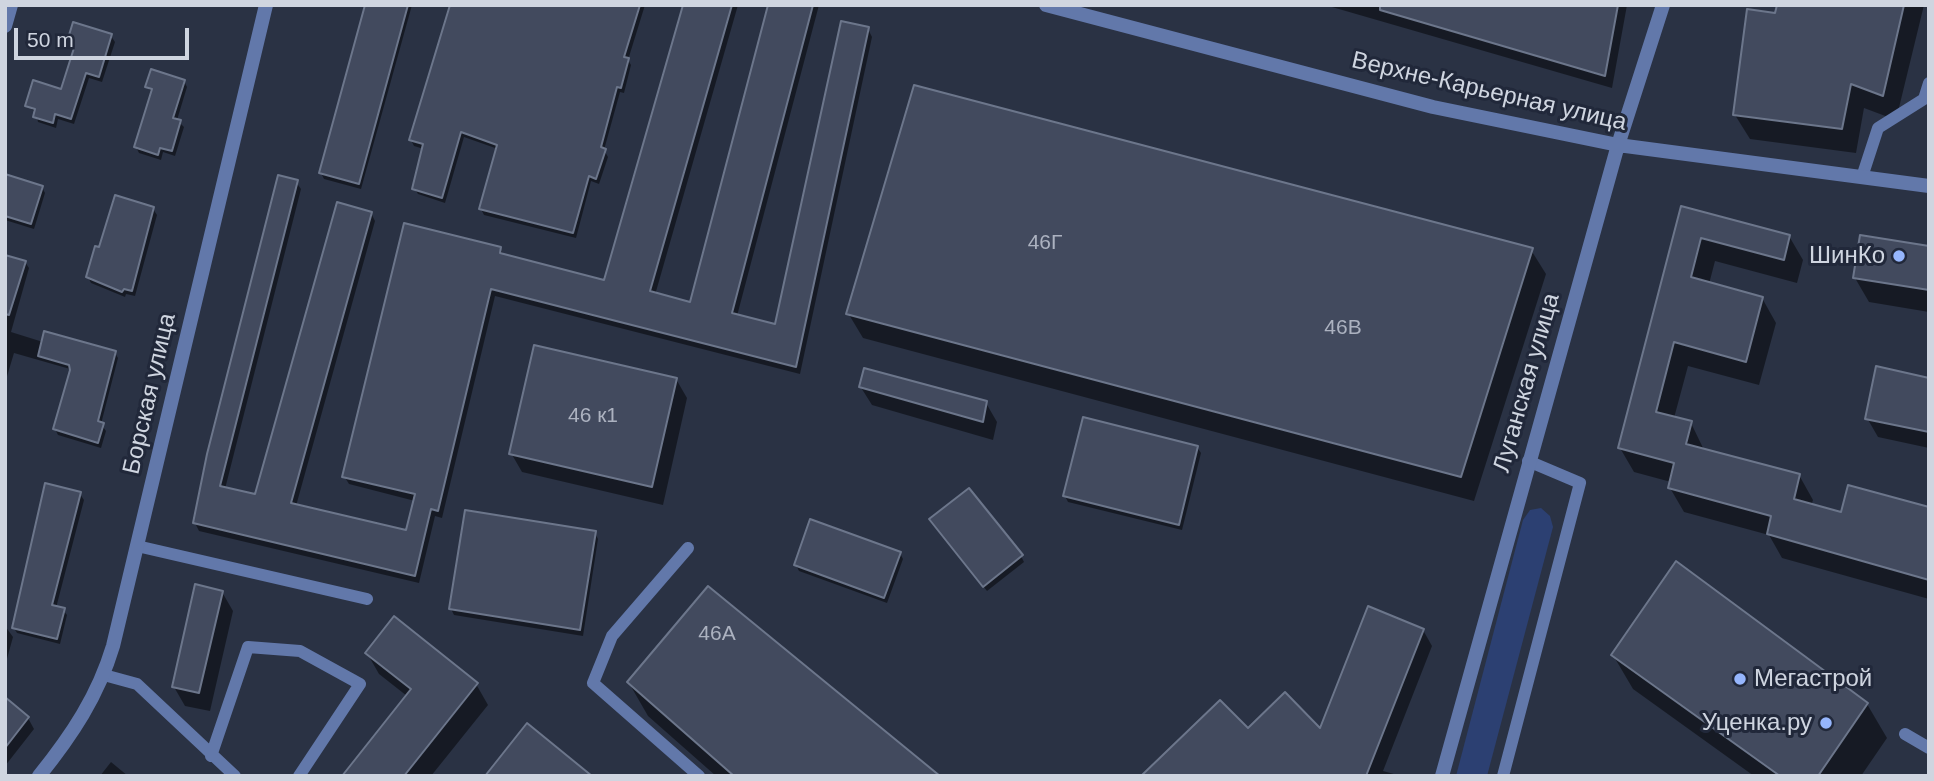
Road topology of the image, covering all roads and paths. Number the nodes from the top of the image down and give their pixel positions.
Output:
1 (12, 5) edge
2 (266, 5) edge
3 (1046, 5) edge
4 (1663, 5) edge
5 (5, 26) edge
6 (1929, 83) edge
7 (1618, 145) junction
8 (1862, 177) junction
9 (1929, 186) edge
10 (1528, 460) junction
11 (137, 546) junction
12 (688, 548) dead end
13 (367, 599) dead end
14 (104, 675) junction
15 (1905, 734) dead end
16 (1929, 748) edge
17 (211, 756) junction
18 (39, 776) edge
19 (235, 776) edge
20 (299, 776) edge
21 (699, 776) edge
22 (1442, 776) edge
23 (1503, 776) edge

1 - 5 street
2 - 11 street, Борская улица
3 - 7 street, Верхне-Карьерная улица
4 - 7 street, Луганская улица
6 - 8 lane
7 - 8 street, Верхне-Карьерная улица
7 - 10 street, Луганская улица
8 - 9 street, Верхне-Карьерная улица
10 - 22 street, Луганская улица
10 - 23 lane
11 - 13 lane
11 - 14 street, Борская улица
12 - 21 lane
14 - 17 lane
14 - 18 street, Борская улица
15 - 16 lane
17 - 19 lane
17 - 20 lane

